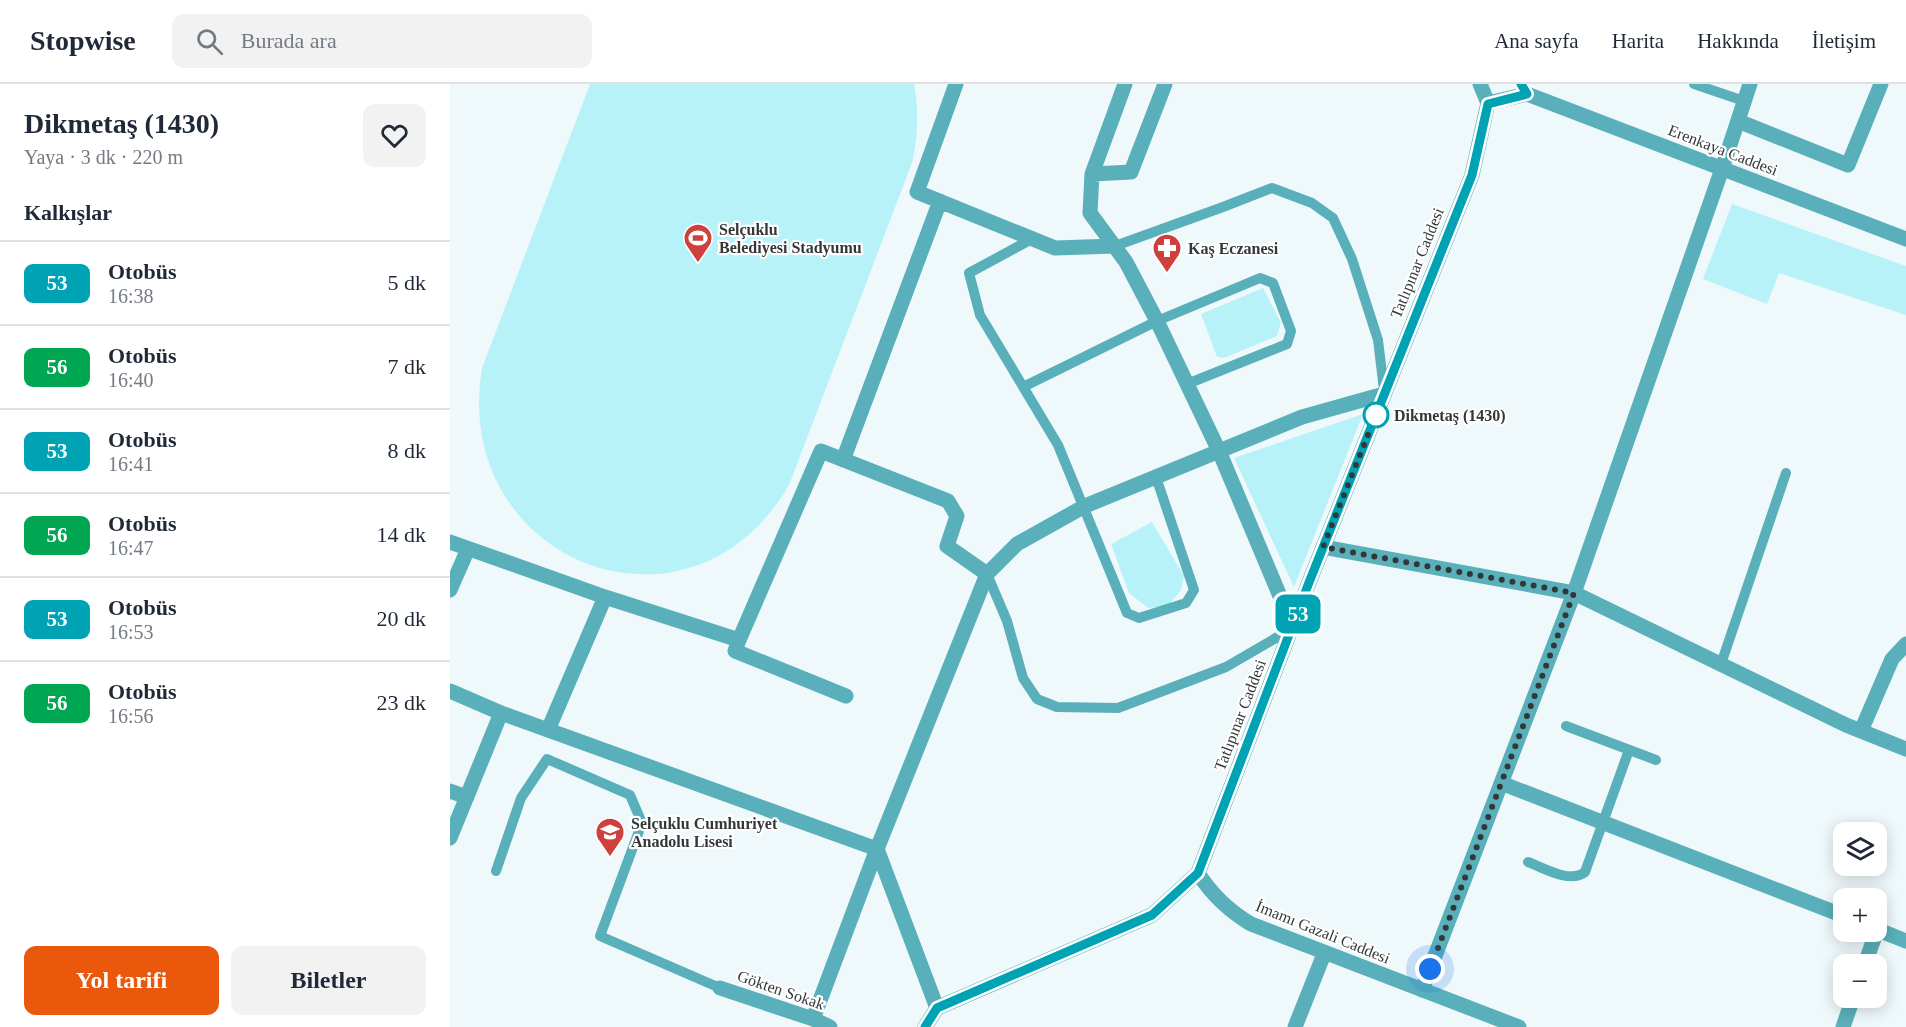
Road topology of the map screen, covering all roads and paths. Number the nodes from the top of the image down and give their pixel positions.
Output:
1 (956, 84) edge
2 (1125, 84) edge
3 (1165, 84) edge
4 (1480, 84) edge
5 (1694, 84) edge
6 (1750, 84) edge
7 (1881, 84) edge
8 (1524, 89) edge
9 (1744, 101) junction
10 (1488, 104) junction
11 (1738, 120) junction
12 (1722, 169) junction
13 (1092, 174) junction
14 (940, 201) junction
15 (1032, 239) junction
16 (1906, 240) edge
17 (1115, 246) junction
18 (1157, 321) junction
19 (1187, 384) junction
20 (1023, 387) junction
21 (1384, 394) junction
22 (1219, 451) junction
23 (843, 460) junction
24 (1786, 473) dead end
25 (1156, 477) junction
26 (1085, 506) junction
27 (450, 542) edge
28 (1323, 547) junction
29 (468, 549) junction
30 (987, 574) junction
31 (450, 590) edge
32 (1574, 593) junction
33 (605, 597) junction
34 (1293, 627) junction
35 (739, 640) junction
36 (1906, 644) edge
37 (1721, 664) junction
38 (450, 690) edge
39 (846, 696) dead end
40 (501, 713) junction
41 (1566, 726) dead end
42 (548, 730) junction
43 (1861, 731) junction
44 (1906, 748) edge
45 (1629, 750) junction
46 (1656, 760) dead end
47 (1501, 783) junction
48 (450, 791) edge
49 (467, 797) junction
50 (1602, 822) junction
51 (450, 838) edge
52 (877, 849) junction
53 (1528, 862) dead end
54 (496, 871) dead end
55 (1198, 873) junction
56 (1833, 912) edge
57 (1887, 933) edge
58 (1906, 941) edge
59 (1324, 954) junction
60 (720, 988) joint
61 (1422, 990) junction
62 (937, 1008) junction
63 (1850, 1008) edge
64 (813, 1019) junction
65 (830, 1027) edge
66 (925, 1027) edge
67 (1295, 1027) edge
68 (1519, 1027) edge
69 (1843, 1027) edge

1 - 14 street
2 - 13 street
3 - 13 street
4 - 10 street
5 - 9 lane
6 - 9 street
7 - 11 street
8 - 10 street
8 - 12 street, Erenkaya Caddesi
9 - 11 street
10 - 21 street, Tatlıpınar Caddesi
11 - 12 street
12 - 16 street, Erenkaya Caddesi
12 - 32 street
13 - 17 street
14 - 15 street
14 - 23 street
15 - 17 street
15 - 20 lane
17 - 18 street
17 - 21 lane
18 - 19 street
18 - 19 lane
18 - 20 lane
19 - 22 street
20 - 26 lane
21 - 22 street
21 - 28 street, Tatlıpınar Caddesi
22 - 25 street
22 - 34 street
23 - 30 street
23 - 35 street
24 - 37 lane
25 - 26 street
25 - 26 lane
26 - 30 street
27 - 29 street
28 - 32 street
28 - 34 street, Tatlıpınar Caddesi
29 - 31 street
29 - 33 street
30 - 34 lane
30 - 52 street
32 - 37 street
32 - 47 street
33 - 35 street
33 - 42 street
34 - 55 street, Tatlıpınar Caddesi
35 - 39 street
36 - 43 street
37 - 43 street
38 - 40 street
40 - 42 street
40 - 49 street
41 - 45 lane
42 - 52 street
43 - 44 street
45 - 46 lane
45 - 50 lane
47 - 50 street
47 - 61 street
48 - 49 street
49 - 51 street
50 - 53 lane
50 - 56 street
52 - 62 street
52 - 64 street
54 - 60 lane
55 - 59 street, İmamı Gazali Caddesi
55 - 62 street, Tatlıpınar Caddesi
57 - 58 street
59 - 61 street, İmamı Gazali Caddesi
59 - 67 street
60 - 64 street, Gökten Sokak
61 - 68 street, İmamı Gazali Caddesi
62 - 66 street
63 - 69 street
64 - 65 street, Gökten Sokak

